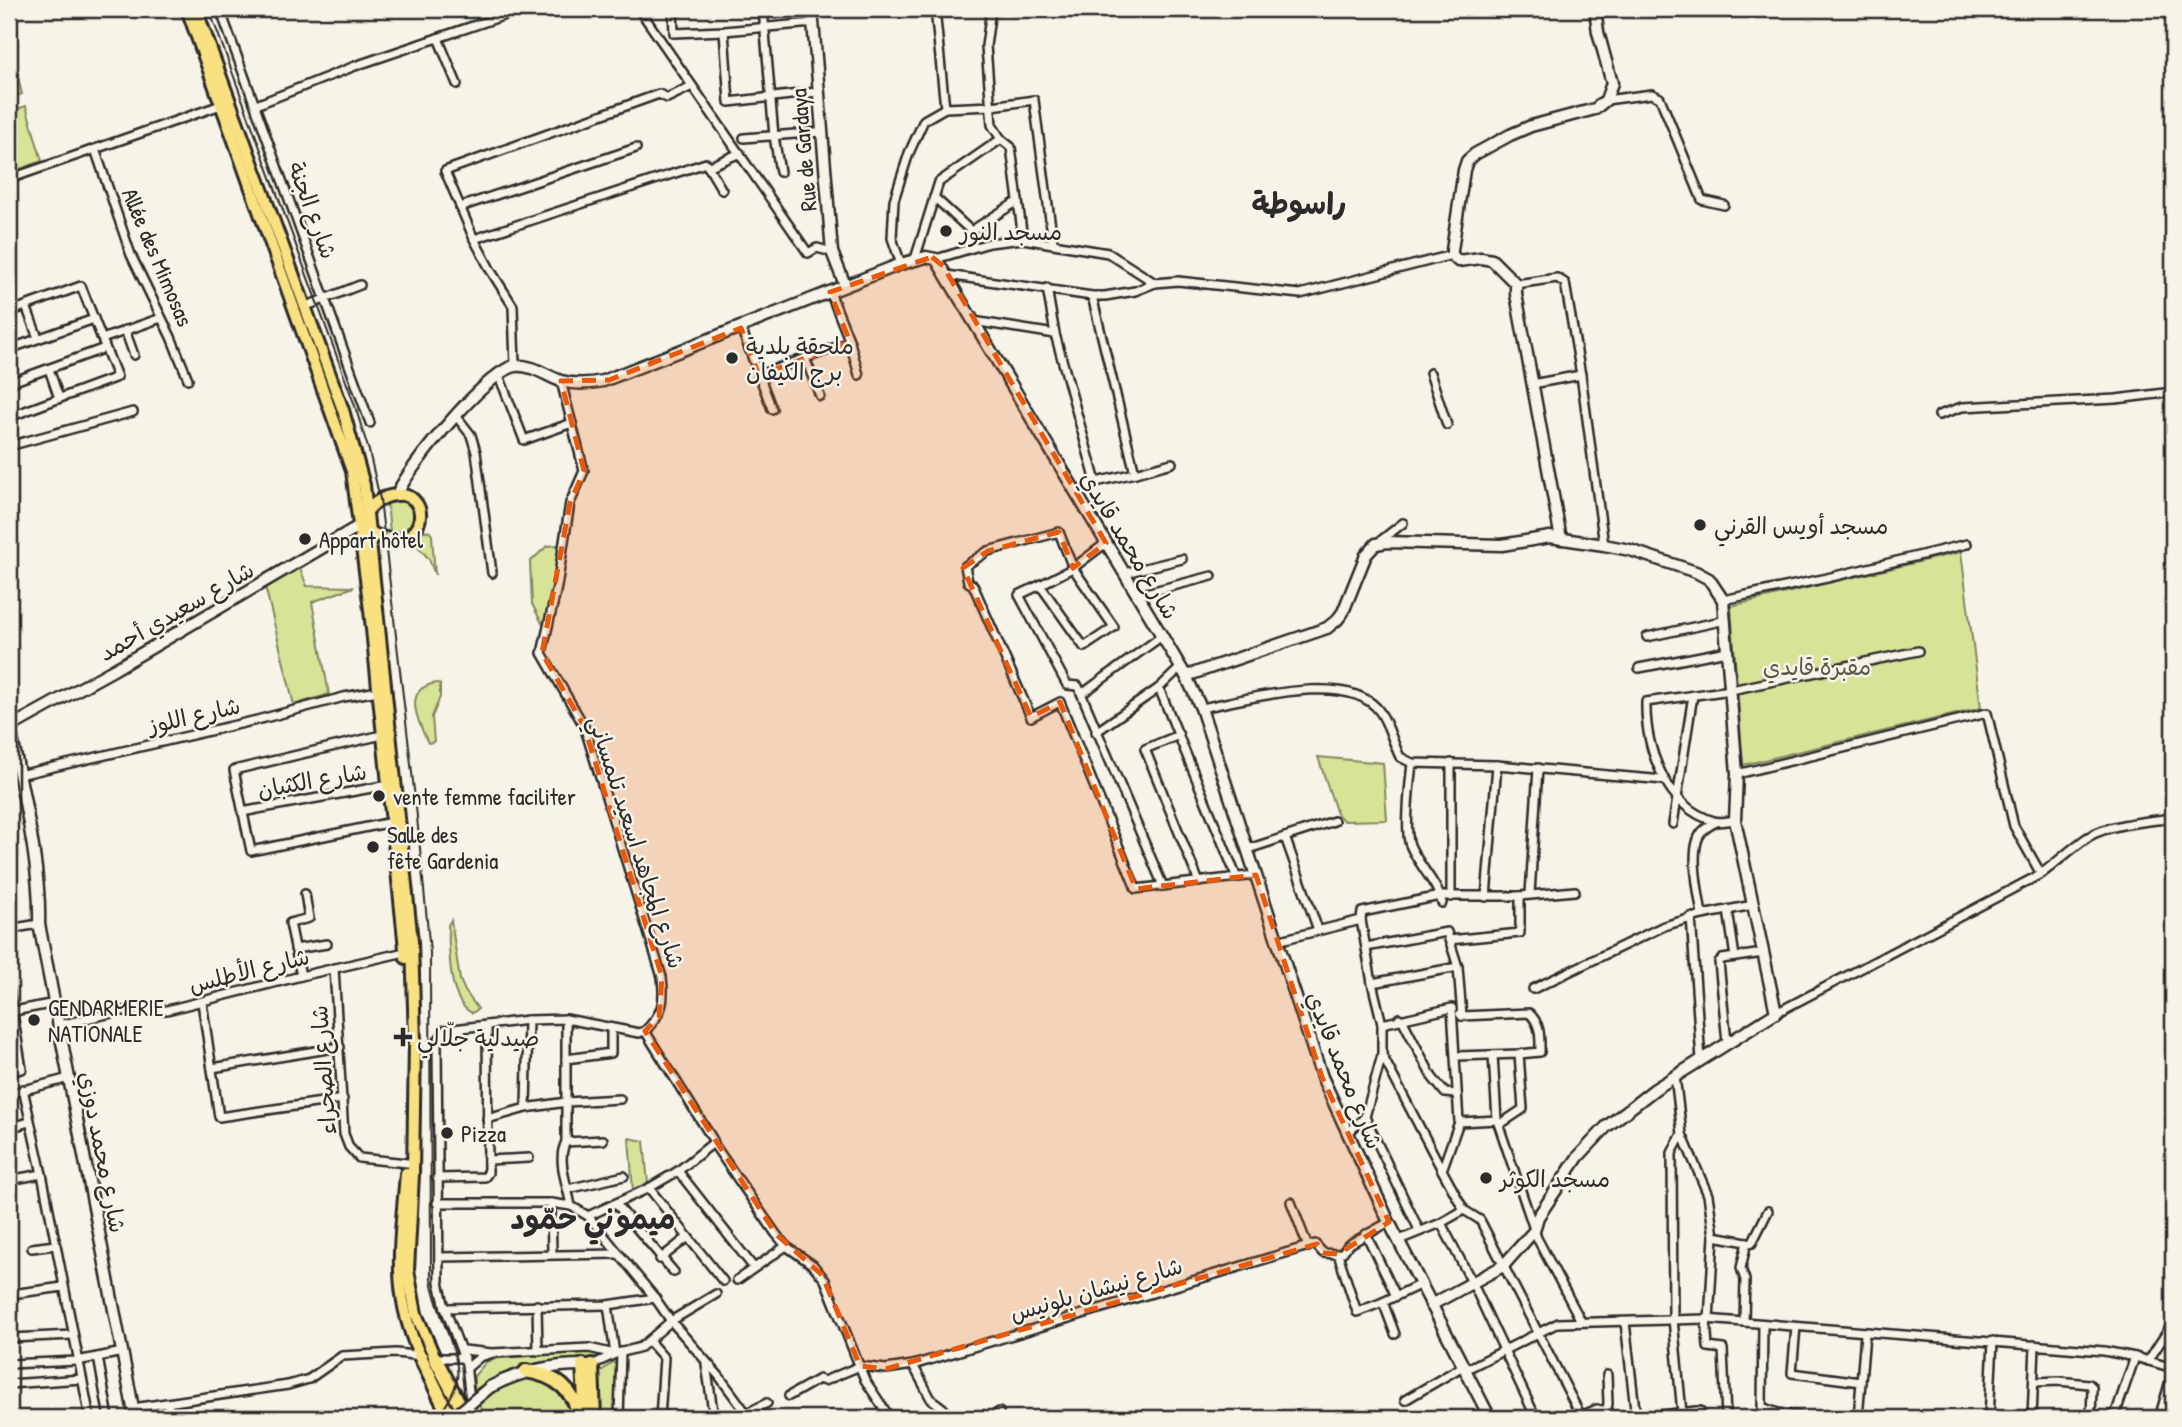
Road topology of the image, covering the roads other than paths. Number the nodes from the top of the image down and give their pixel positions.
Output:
1 (187, 9) edge
2 (196, 9) edge
3 (220, 9) edge
4 (523, 9) edge
5 (639, 9) edge
6 (673, 9) edge
7 (763, 9) edge
8 (812, 9) edge
9 (935, 9) edge
10 (990, 9) edge
11 (1595, 9) edge
12 (813, 23) junction
13 (765, 27) junction
14 (724, 31) junction
15 (438, 38) junction
16 (457, 84) dead end
17 (692, 86) junction
18 (817, 92) junction
19 (770, 97) junction
20 (1606, 100) junction
21 (221, 104) junction
22 (256, 105) junction
23 (992, 106) junction
24 (945, 108) junction
25 (821, 132) junction
26 (774, 136) junction
27 (744, 138) dead end
28 (1001, 139) junction
29 (636, 148) dead end
30 (95, 149) junction
31 (740, 153) junction
32 (708, 167) junction
33 (780, 172) dead end
34 (9, 179) edge
35 (722, 190) dead end
36 (934, 197) junction
37 (1018, 201) junction
38 (1724, 205) dead end
39 (460, 206) junction
40 (971, 230) junction
41 (474, 239) junction
42 (1023, 239) junction
43 (1053, 242) junction
44 (968, 248) junction
45 (832, 252) junction
46 (1452, 255) junction
47 (915, 258) junction
48 (936, 259) junction
49 (901, 264) junction
50 (947, 275) junction
51 (1155, 283) junction
52 (1516, 284) junction
53 (360, 285) dead end
54 (845, 285) junction
55 (1047, 288) junction
56 (831, 292) junction
57 (1092, 296) junction
58 (325, 299) junction
59 (26, 306) junction
60 (304, 307) junction
61 (9, 312) edge
62 (161, 318) junction
63 (94, 319) junction
64 (972, 321) junction
65 (741, 328) junction
66 (125, 330) junction
67 (1055, 334) junction
68 (38, 338) junction
69 (102, 339) junction
70 (850, 342) junction
71 (105, 348) junction
72 (9, 349) edge
73 (134, 355) dead end
74 (805, 358) junction
75 (515, 366) junction
76 (49, 369) junction
77 (498, 373) junction
78 (1430, 373) dead end
79 (759, 375) junction
80 (859, 375) dead end
81 (1581, 375) junction
82 (188, 379) dead end
83 (561, 381) junction
84 (9, 383) edge
85 (1532, 384) junction
86 (2173, 392) edge
87 (820, 396) dead end
88 (59, 398) junction
89 (772, 409) dead end
90 (133, 412) dead end
91 (1940, 415) dead end
92 (9, 417) edge
93 (457, 417) junction
94 (572, 423) junction
95 (370, 424) dead end
96 (1447, 425) dead end
97 (9, 446) edge
98 (1172, 463) dead end
99 (409, 471) junction
100 (1135, 473) junction
101 (1096, 482) junction
102 (364, 485) junction
103 (1076, 492) junction
104 (397, 495) junction
105 (384, 497) junction
106 (410, 498) junction
107 (366, 512) junction
108 (1403, 523) dead end
109 (362, 526) junction
110 (1561, 539) junction
111 (388, 540) junction
112 (1106, 542) junction
113 (1376, 544) junction
114 (1967, 544) dead end
115 (1604, 545) junction
116 (370, 555) junction
117 (1182, 559) dead end
118 (1073, 568) junction
119 (492, 573) dead end
120 (1125, 573) junction
121 (1212, 576) dead end
122 (1040, 585) junction
123 (1138, 595) junction
124 (1723, 600) junction
125 (1726, 620) junction
126 (1162, 636) junction
127 (1647, 637) dead end
128 (1727, 651) junction
129 (1918, 651) dead end
130 (1639, 668) dead end
131 (1184, 672) junction
132 (1159, 688) junction
133 (1731, 690) junction
134 (378, 691) junction
135 (1081, 692) junction
136 (1693, 695) junction
137 (1201, 708) junction
138 (9, 726) edge
139 (1096, 732) junction
140 (383, 735) junction
141 (1179, 735) junction
142 (1412, 762) junction
143 (1451, 763) junction
144 (1497, 765) junction
145 (1538, 768) junction
146 (1737, 774) junction
147 (19, 775) junction
148 (1664, 780) junction
149 (388, 785) junction
150 (1677, 798) junction
151 (242, 812) junction
152 (2173, 818) edge
153 (1735, 820) junction
154 (1334, 821) dead end
155 (392, 822) junction
156 (1716, 822) junction
157 (1673, 824) dead end
158 (1285, 837) junction
159 (1248, 849) junction
160 (2041, 874) junction
161 (1256, 875) junction
162 (1237, 878) junction
163 (1199, 883) junction
164 (1163, 887) junction
165 (1575, 891) dead end
166 (305, 894) dead end
167 (1530, 894) junction
168 (1520, 896) junction
169 (1451, 897) junction
170 (1486, 897) junction
171 (1441, 899) junction
172 (1753, 905) junction
173 (1728, 909) junction
174 (1702, 915) junction
175 (1691, 917) junction
176 (1361, 920) junction
177 (39, 924) junction
178 (9, 929) edge
179 (1318, 930) junction
180 (1449, 940) junction
181 (1277, 941) junction
182 (327, 944) dead end
183 (1366, 947) junction
184 (295, 949) junction
185 (405, 952) junction
186 (1763, 953) junction
187 (1735, 957) junction
188 (1458, 967) junction
189 (334, 968) junction
190 (301, 976) junction
191 (1372, 983) junction
192 (9, 989) edge
193 (1533, 989) dead end
194 (202, 1002) junction
195 (55, 1003) junction
196 (1452, 1008) junction
197 (11, 1012) edge
198 (1776, 1013) junction
199 (1462, 1016) junction
200 (1399, 1018) junction
201 (566, 1019) junction
202 (528, 1020) junction
203 (1382, 1024) junction
204 (59, 1025) junction
205 (487, 1025) junction
206 (611, 1028) junction
207 (645, 1031) junction
208 (13, 1042) edge
209 (1727, 1042) junction
210 (340, 1046) junction
211 (1519, 1054) junction
212 (1382, 1055) junction
213 (1493, 1055) junction
214 (1457, 1056) junction
215 (566, 1059) junction
216 (1702, 1060) junction
217 (212, 1068) junction
218 (9, 1071) edge
219 (1675, 1076) junction
220 (69, 1078) junction
221 (23, 1089) junction
222 (9, 1094) edge
223 (1456, 1094) junction
224 (343, 1099) junction
225 (620, 1099) dead end
226 (566, 1102) junction
227 (526, 1108) junction
228 (1365, 1117) junction
229 (487, 1119) junction
230 (29, 1122) junction
231 (1459, 1122) junction
232 (1498, 1122) junction
233 (9, 1128) edge
234 (1348, 1133) junction
235 (1682, 1134) junction
236 (603, 1140) dead end
237 (566, 1142) junction
238 (713, 1143) junction
239 (529, 1158) dead end
240 (488, 1160) junction
241 (407, 1163) junction
242 (1442, 1170) junction
243 (678, 1171) junction
244 (42, 1174) junction
245 (624, 1176) dead end
246 (437, 1178) junction
247 (9, 1180) edge
248 (649, 1188) junction
249 (568, 1189) junction
250 (1291, 1202) dead end
251 (437, 1203) junction
252 (551, 1203) junction
253 (616, 1204) junction
254 (571, 1206) junction
255 (1464, 1210) junction
256 (1768, 1211) dead end
257 (588, 1216) junction
258 (1389, 1222) junction
259 (1441, 1223) junction
260 (1419, 1230) junction
261 (1534, 1231) junction
262 (1366, 1234) junction
263 (1714, 1236) junction
264 (688, 1237) junction
265 (1399, 1240) junction
266 (1747, 1242) junction
267 (55, 1245) junction
268 (786, 1246) junction
269 (1308, 1247) junction
270 (32, 1248) dead end
271 (552, 1254) junction
272 (618, 1254) junction
273 (1338, 1254) junction
274 (439, 1257) junction
275 (660, 1259) junction
276 (1503, 1266) junction
277 (754, 1268) junction
278 (674, 1272) dead end
279 (737, 1280) dead end
280 (723, 1281) dead end
281 (1421, 1284) junction
282 (1473, 1284) junction
283 (64, 1287) junction
284 (19, 1293) dead end
285 (716, 1294) dead end
286 (1396, 1296) junction
287 (655, 1298) junction
288 (1383, 1302) junction
289 (537, 1305) junction
290 (608, 1305) junction
291 (1431, 1306) junction
292 (445, 1308) junction
293 (1673, 1319) junction
294 (1708, 1320) junction
295 (671, 1321) junction
296 (1581, 1321) junction
297 (1625, 1322) junction
298 (1744, 1322) junction
299 (2173, 1323) edge
300 (1763, 1324) junction
301 (1796, 1327) junction
302 (1538, 1332) junction
303 (1395, 1334) dead end
304 (1864, 1334) junction
305 (73, 1335) junction
306 (11, 1338) dead end
307 (649, 1341) junction
308 (1993, 1341) junction
309 (2035, 1345) junction
310 (1504, 1349) junction
311 (538, 1351) junction
312 (123, 1352) junction
313 (492, 1353) junction
314 (618, 1353) junction
315 (464, 1354) junction
316 (419, 1356) junction
317 (98, 1357) junction
318 (2135, 1357) junction
319 (435, 1358) junction
320 (77, 1361) junction
321 (2148, 1361) junction
322 (706, 1363) junction
323 (9, 1364) edge
324 (588, 1365) junction
325 (913, 1365) junction
326 (860, 1366) junction
327 (467, 1368) junction
328 (1464, 1368) junction
329 (2173, 1370) edge
330 (526, 1371) junction
331 (1607, 1375) dead end
332 (82, 1379) junction
333 (1861, 1382) junction
334 (2035, 1382) junction
335 (9, 1384) edge
336 (789, 1396) dead end
337 (1405, 1400) dead end
338 (167, 1403) junction
339 (767, 1403) dead end
340 (134, 1413) edge
341 (1682, 1413) junction
342 (1607, 1415) edge
343 (748, 1416) edge
344 (1778, 1416) edge
345 (1578, 1417) edge
346 (1663, 1417) edge
347 (90, 1418) edge
348 (109, 1418) edge
349 (170, 1418) edge
350 (451, 1418) edge
351 (469, 1418) edge
352 (580, 1418) edge
353 (586, 1418) edge
354 (594, 1418) edge
355 (619, 1418) edge
356 (660, 1418) edge
357 (715, 1418) edge
358 (890, 1418) edge
359 (944, 1418) edge
360 (1490, 1418) edge
361 (1536, 1418) edge
362 (1635, 1418) edge
363 (1702, 1418) edge
364 (1726, 1418) edge
365 (1807, 1418) edge
366 (1858, 1418) edge
367 (1989, 1418) edge
368 (2032, 1418) edge
369 (2093, 1418) edge
370 (2100, 1418) edge
371 (2114, 1418) edge
372 (2159, 1418) edge

1 - 21 main road
2 - 60 main road
3 - 22 street, شارع الجنة
4 - 15 street
5 - 17 street
6 - 14 street
7 - 13 street
8 - 12 main road, Rue de Gardaya
9 - 24 street
10 - 23 street
11 - 20 main road
12 - 13 street
12 - 18 main road, Rue de Gardaya
13 - 14 street
13 - 19 street
14 - 19 street
15 - 16 street
15 - 22 street
17 - 31 street
17 - 39 street
18 - 19 street
18 - 25 main road, Rue de Gardaya
19 - 26 street
20 - 38 street
20 - 46 main road
21 - 30 street
21 - 109 main road
22 - 58 street, شارع الجنة
23 - 24 street
23 - 28 street
23 - 43 street
24 - 49 street
25 - 26 street
25 - 45 main road, Rue de Gardaya
26 - 27 street
26 - 33 street
28 - 36 street
28 - 37 street
29 - 39 street
30 - 34 street
30 - 62 street, Allée des Mimosas
31 - 32 street
31 - 45 street
32 - 35 street
32 - 41 street
36 - 40 street
36 - 47 street
37 - 40 street
37 - 42 street
39 - 41 street
40 - 44 street
41 - 75 street
42 - 43 street
42 - 44 street
43 - 51 street
44 - 48 street
45 - 54 main road, Rue de Gardaya
46 - 51 street
46 - 52 main road
47 - 48 main road
47 - 49 main road
48 - 50 main road, شارع محمد قايدي
49 - 54 main road
50 - 55 street
50 - 64 main road, شارع محمد قايدي
51 - 57 street
52 - 81 street
52 - 85 main road
53 - 58 street
54 - 56 main road
55 - 57 street
55 - 67 street
56 - 65 main road
56 - 70 street
57 - 100 street
58 - 60 street
58 - 95 street, شارع الجنة
59 - 61 street
59 - 63 street
59 - 68 street
60 - 102 main road
62 - 66 street
62 - 82 street, Allée des Mimosas
63 - 68 street
63 - 69 street
64 - 67 street
64 - 103 main road, شارع محمد قايدي
65 - 79 street
65 - 83 main road
66 - 69 street
66 - 73 street
67 - 101 street
68 - 72 street
69 - 71 street
70 - 74 street
70 - 80 street
71 - 76 street
71 - 88 street
74 - 79 street
74 - 87 street
75 - 77 main road
75 - 83 main road
76 - 84 street
76 - 88 street
77 - 93 main road
77 - 94 street
78 - 96 street
79 - 89 street
81 - 85 street
81 - 115 street
83 - 94 street, شارع المجاهد اسعيد تلمساني
85 - 110 main road
86 - 91 street
88 - 92 street
90 - 97 street
93 - 99 main road
93 - 119 street
94 - 207 street, شارع المجاهد اسعيد تلمساني
98 - 100 street
99 - 104 main road
99 - 106 main road
100 - 101 street
101 - 103 street
102 - 105 main road
102 - 107 main road
103 - 112 main road, شارع محمد قايدي
104 - 105 main road
104 - 106 main road
105 - 107 main road
106 - 111 main road
107 - 109 main road
108 - 113 street
109 - 111 main road
109 - 116 main road
109 - 134 main road
109 - 138 main road, شارع سعيدي أحمد
110 - 113 main road
110 - 115 main road
111 - 116 main road
112 - 118 street
112 - 120 main road, شارع محمد قايدي
113 - 131 main road
114 - 124 street
115 - 124 main road
116 - 319 main road
117 - 120 street
118 - 122 street
118 - 122 street
118 - 164 street
120 - 123 main road, شارع محمد قايدي
121 - 123 street
122 - 135 street
123 - 126 main road, شارع محمد قايدي
124 - 125 main road
125 - 127 street
125 - 128 main road
126 - 131 main road, شارع محمد قايدي
126 - 135 street
128 - 130 street
128 - 133 main road
129 - 133 street
131 - 132 street
131 - 137 main road, شارع محمد قايدي
132 - 139 street
132 - 141 street
133 - 136 street
133 - 146 main road
134 - 140 main road
134 - 147 street, شارع اللوز
135 - 139 street
136 - 148 street
136 - 150 street
137 - 142 street
137 - 159 main road, شارع محمد قايدي
138 - 147 main road, شارع محمد دوزي
139 - 164 street
140 - 149 main road
140 - 151 street
141 - 162 street
141 - 163 street
142 - 143 street
142 - 171 street
143 - 144 street
143 - 169 street
144 - 145 street
144 - 170 street
145 - 148 street
145 - 167 street
146 - 153 main road
146 - 160 street
147 - 177 main road, شارع محمد دوزي
148 - 150 street
149 - 151 street, شارع الكثبان
149 - 155 main road
150 - 156 street
150 - 157 street
151 - 155 street
152 - 160 street
153 - 156 street
153 - 172 main road
154 - 158 street
155 - 185 main road
156 - 174 street
158 - 159 street
158 - 179 street
159 - 161 main road, شارع محمد قايدي
160 - 198 street
161 - 162 street
161 - 181 main road, شارع محمد قايدي
162 - 163 street
163 - 164 street
165 - 167 street
166 - 184 street
167 - 168 street
168 - 170 street
168 - 180 street
169 - 170 street
169 - 171 street
171 - 176 street
172 - 173 street
172 - 186 main road
173 - 174 street
173 - 187 street
174 - 175 street
175 - 193 street
175 - 216 street
176 - 179 street
176 - 183 street
177 - 178 street
177 - 195 main road, شارع محمد دوزي
179 - 181 street
180 - 183 street
180 - 188 street
181 - 234 main road, شارع محمد قايدي
182 - 184 street
183 - 191 street
184 - 190 street
185 - 189 street, شارع الأطلس
185 - 241 main road
186 - 187 street
186 - 198 main road
187 - 209 street
188 - 191 street
188 - 199 street
189 - 190 street, شارع الأطلس
189 - 210 street, شارع الصحراء
190 - 194 street, شارع الأطلس
191 - 203 street
192 - 197 street
194 - 204 street, شارع الأطلس
194 - 217 street
195 - 197 street
195 - 204 main road, شارع محمد دوزي
196 - 199 street
196 - 200 street
196 - 214 street
197 - 208 street
198 - 209 main road
199 - 211 street
200 - 203 street
200 - 223 street
201 - 202 street
201 - 206 street
201 - 215 street
202 - 205 street
202 - 227 street
203 - 212 street
204 - 220 main road, شارع محمد دوزي
205 - 229 street
205 - 246 street
206 - 207 street
206 - 215 street
207 - 238 street
208 - 218 street
209 - 216 main road
210 - 217 street
210 - 224 street, شارع الصحراء
211 - 213 street
211 - 232 street
212 - 228 street
212 - 242 street
213 - 214 street
213 - 232 street
214 - 223 street
215 - 226 street
216 - 219 main road
217 - 224 street
219 - 235 street
219 - 261 main road
220 - 221 street
220 - 312 main road, شارع محمد دوزي
221 - 222 street
221 - 230 street
223 - 231 street
224 - 241 street, شارع الصحراء
225 - 226 street
226 - 227 street
226 - 237 street
227 - 229 street
228 - 234 street
228 - 260 street
229 - 240 street
230 - 233 street
230 - 244 street
231 - 232 street
231 - 242 street
232 - 261 street
234 - 258 main road, شارع محمد قايدي
235 - 263 street
235 - 293 street
236 - 237 street
237 - 249 street
238 - 243 street
238 - 268 street
239 - 240 street
240 - 246 street
241 - 316 main road
242 - 255 street
243 - 248 street
243 - 277 street
244 - 247 street
244 - 267 street
245 - 249 street
246 - 251 street
248 - 253 street
248 - 264 street
249 - 254 street
250 - 269 street
251 - 252 street
251 - 274 street
252 - 254 street
252 - 271 street
253 - 257 street
253 - 275 street
254 - 257 street
255 - 259 street
255 - 276 street
256 - 266 street
257 - 272 street
258 - 262 street
258 - 265 main road, شارع محمد قايدي
259 - 260 street
259 - 282 street
260 - 265 street
261 - 276 main road
261 - 296 street
262 - 273 street
262 - 286 street
263 - 266 street
263 - 294 street
264 - 275 street
264 - 280 street
265 - 281 main road, شارع محمد قايدي
266 - 298 street
267 - 270 street
267 - 283 street
268 - 277 street
268 - 326 street
269 - 273 street, شارع نيشان بلونيس
269 - 325 street, شارع نيشان بلونيس
271 - 272 street
271 - 274 street
272 - 287 street
273 - 288 street
274 - 292 street
275 - 278 street
276 - 282 main road
276 - 302 street
277 - 279 street
281 - 286 street
281 - 291 main road, شارع محمد قايدي
282 - 291 main road
282 - 310 street
283 - 284 street
283 - 305 street
285 - 295 street
286 - 288 street
287 - 290 street
287 - 295 street
288 - 303 street
289 - 290 street
289 - 292 street
289 - 311 street
290 - 314 street
291 - 328 main road, شارع محمد قايدي
292 - 315 street
293 - 294 street
293 - 297 street
293 - 341 street
294 - 298 street
294 - 364 street
295 - 307 street
295 - 322 street
296 - 297 street
296 - 302 street
297 - 362 street
298 - 300 street
299 - 321 street
300 - 301 street
300 - 344 street
301 - 304 street
301 - 333 street
302 - 310 street
302 - 345 street
304 - 308 street
304 - 333 street
305 - 306 street
305 - 320 street
307 - 314 street
307 - 356 street
308 - 309 street
308 - 367 street
309 - 318 street
309 - 334 street
310 - 328 street
310 - 361 street
311 - 313 street
311 - 314 street
312 - 317 street
312 - 340 main road, شارع محمد دوزي
313 - 315 street
313 - 327 street
314 - 324 street
314 - 355 street
315 - 319 street
315 - 327 street
316 - 319 street
316 - 338 street
316 - 350 highway
317 - 320 street
317 - 348 street
318 - 321 street
318 - 371 street
319 - 351 highway
320 - 323 street
320 - 332 street
321 - 329 street
322 - 343 street
322 - 357 street
324 - 330 main road
324 - 353 highway
324 - 354 highway
325 - 326 street, شارع نيشان بلونيس
325 - 359 street
326 - 336 street
326 - 358 street
327 - 351 street
328 - 337 street
328 - 360 main road, شارع محمد قايدي
329 - 372 street
330 - 350 main road, bridge
330 - 352 highway
331 - 342 street
332 - 335 street
332 - 347 street
333 - 366 street
334 - 368 street
334 - 369 street
338 - 340 street
338 - 349 street
339 - 343 street
341 - 346 street
341 - 363 street
342 - 345 street
344 - 365 street
346 - 362 street
369 - 370 street

